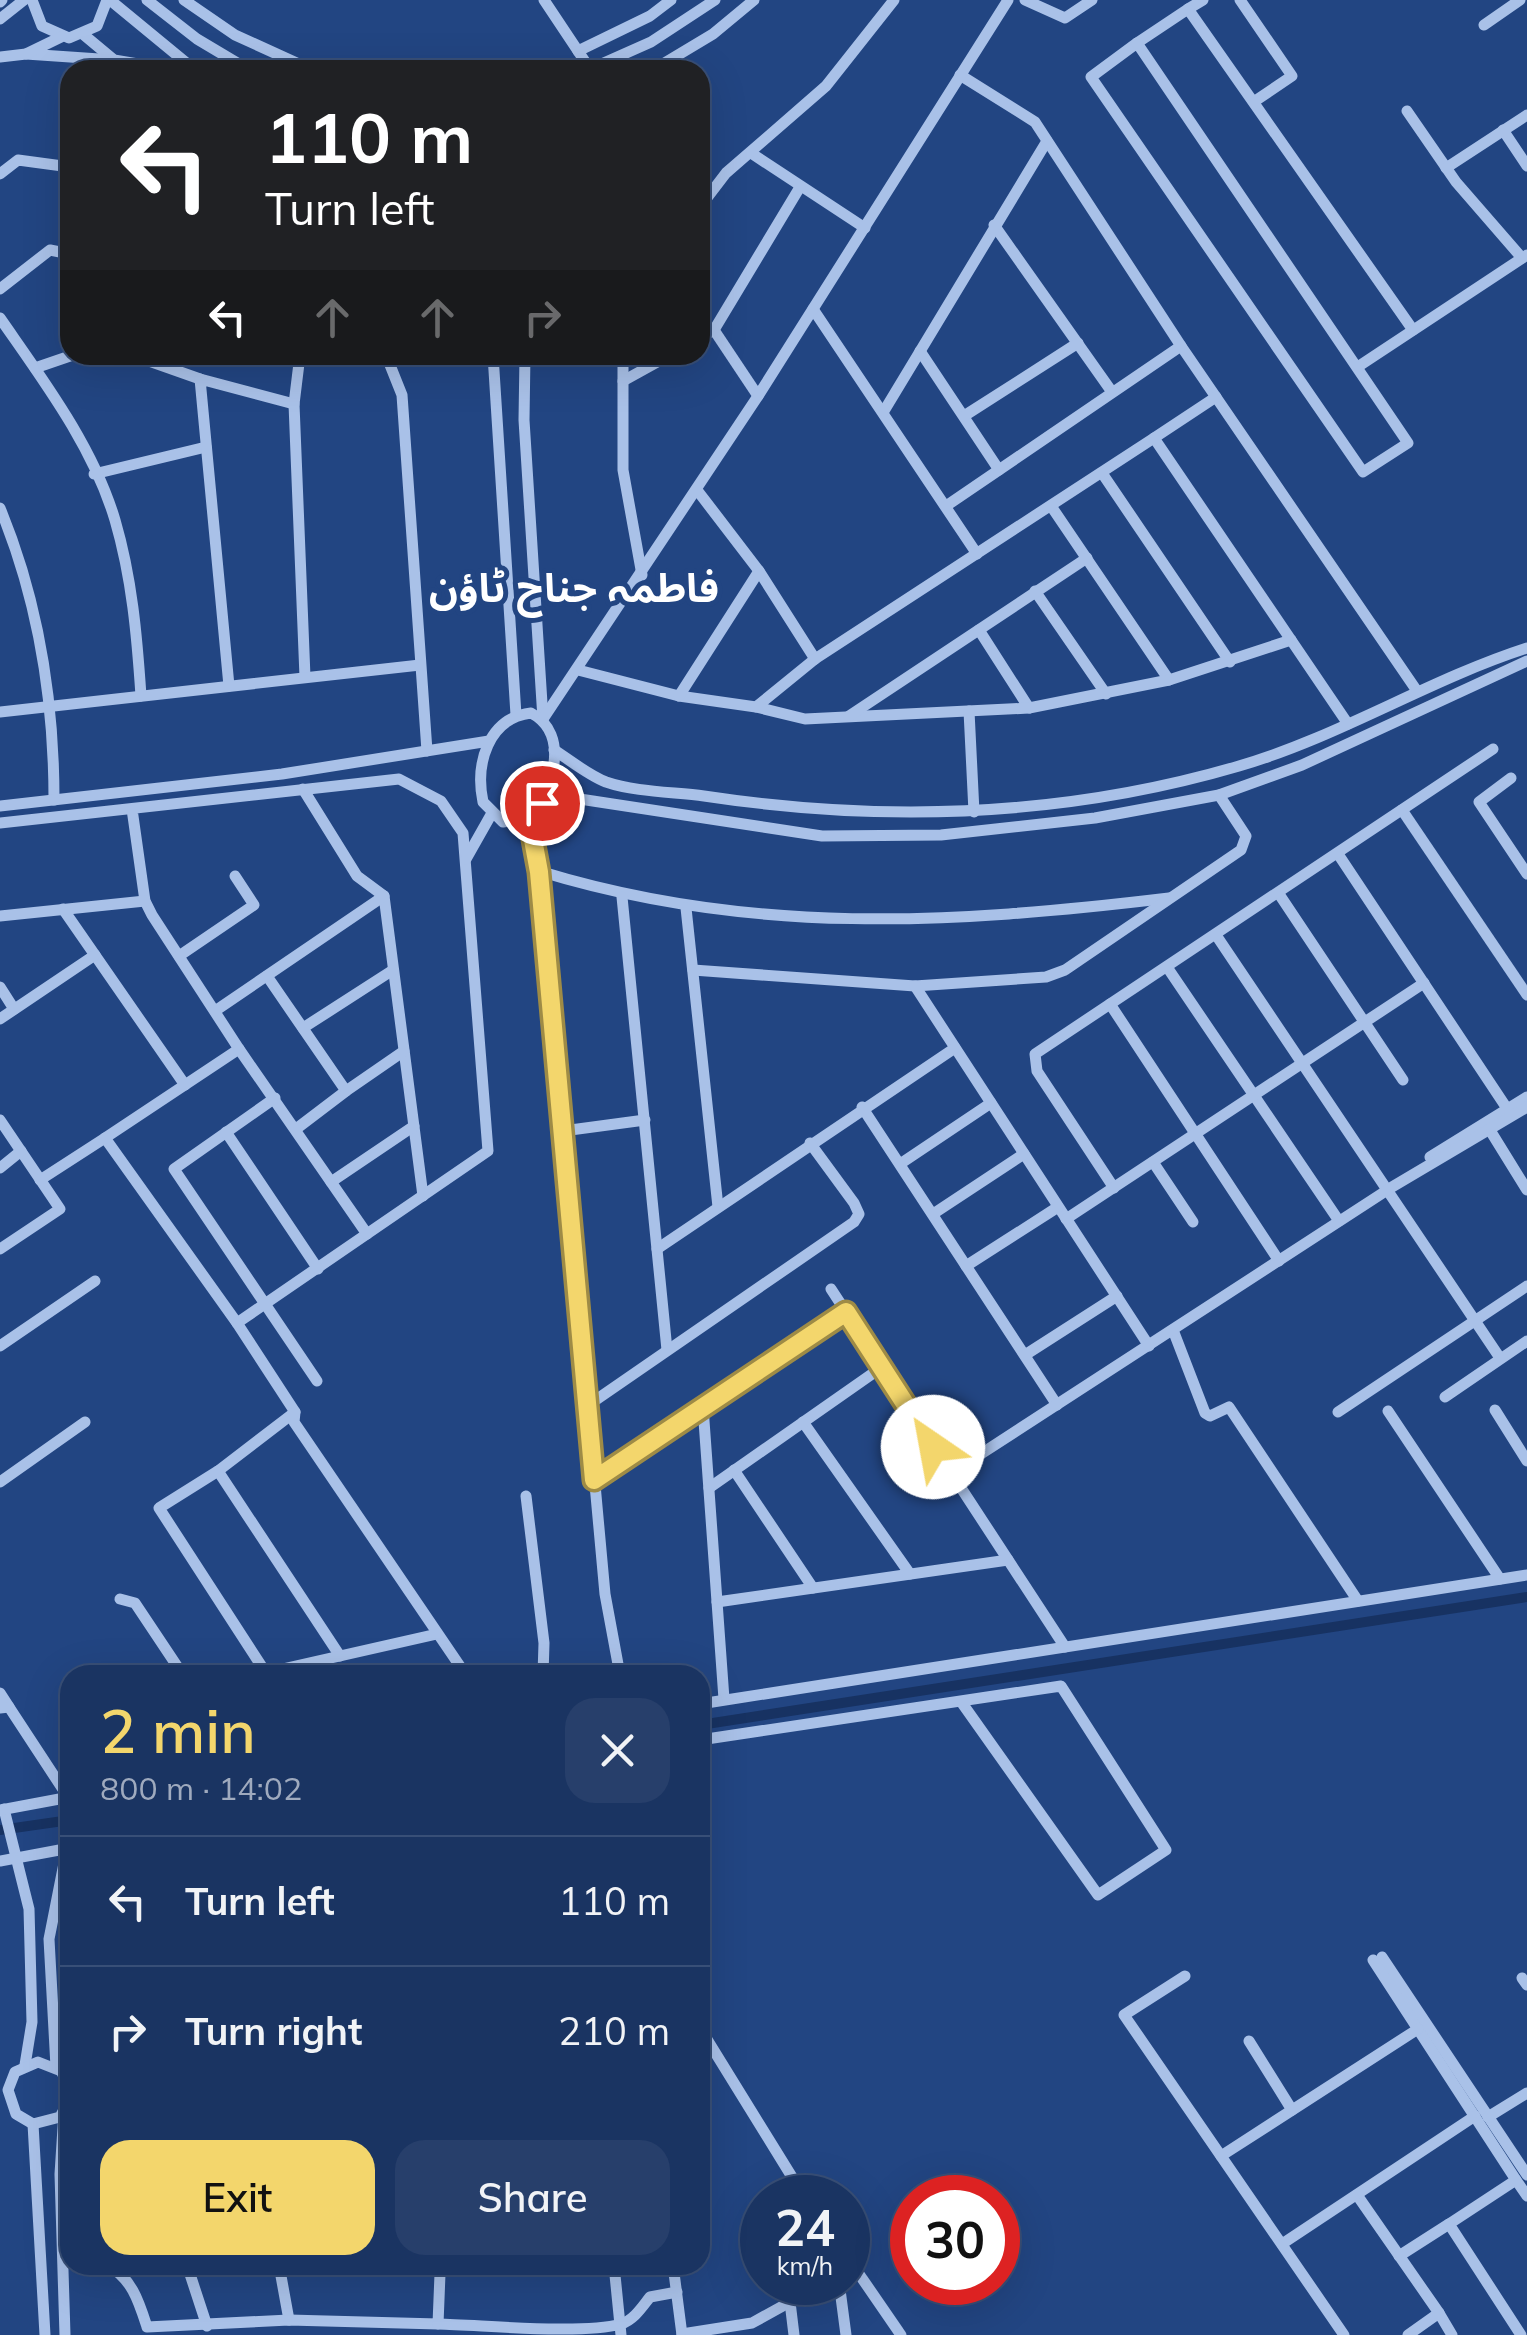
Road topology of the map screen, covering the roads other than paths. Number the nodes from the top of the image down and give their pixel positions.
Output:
1 (24, 0) edge
2 (32, 0) edge
3 (108, 0) edge
4 (147, 0) edge
5 (184, 0) edge
6 (544, 0) edge
7 (671, 0) edge
8 (715, 0) edge
9 (754, 0) edge
10 (894, 0) edge
11 (1008, 0) edge
12 (1025, 0) edge
13 (1092, 0) edge
14 (1203, 0) edge
15 (1240, 0) edge
16 (1520, 0) edge
17 (1188, 9) junction
18 (0, 18) edge
19 (1484, 25) dead end
20 (84, 35) junction
21 (61, 37) junction
22 (1137, 43) junction
23 (578, 51) junction
24 (26, 54) junction
25 (0, 57) edge
26 (114, 60) joint
27 (182, 60) edge
28 (231, 60) edge
29 (289, 60) edge
30 (583, 60) edge
31 (611, 60) edge
32 (674, 60) edge
33 (960, 74) junction
34 (1255, 101) junction
35 (1408, 111) dead end
36 (1527, 115) edge
37 (1504, 130) junction
38 (1046, 141) junction
39 (752, 153) junction
40 (60, 166) edge
41 (1527, 166) edge
42 (1446, 168) junction
43 (0, 174) edge
44 (800, 187) junction
45 (710, 194) edge
46 (994, 224) junction
47 (865, 228) junction
48 (60, 252) edge
49 (1524, 257) edge
50 (0, 289) edge
51 (813, 308) junction
52 (0, 318) edge
53 (714, 330) junction
54 (1413, 330) junction
55 (710, 332) edge
56 (1078, 343) junction
57 (1181, 346) junction
58 (920, 350) junction
59 (60, 359) edge
60 (159, 365) edge
61 (299, 365) edge
62 (390, 365) edge
63 (494, 365) edge
64 (525, 365) edge
65 (623, 365) edge
66 (652, 365) edge
67 (1359, 366) junction
68 (35, 368) junction
69 (200, 380) junction
70 (623, 381) junction
71 (1112, 392) junction
72 (758, 396) junction
73 (1216, 397) junction
74 (294, 404) junction
75 (884, 411) junction
76 (964, 416) junction
77 (1154, 438) junction
78 (206, 447) junction
79 (999, 470) junction
80 (94, 474) junction
81 (1102, 474) junction
82 (697, 490) junction
83 (946, 506) junction
84 (1052, 506) junction
85 (0, 508) edge
86 (977, 554) junction
87 (1087, 558) junction
88 (760, 571) junction
89 (642, 574) junction
90 (1036, 591) junction
91 (978, 630) junction
92 (1291, 640) junction
93 (1527, 648) edge
94 (815, 658) junction
95 (1230, 662) junction
96 (1527, 662) edge
97 (420, 664) junction
98 (578, 670) junction
99 (304, 678) junction
100 (1169, 680) junction
101 (230, 686) junction
102 (1417, 692) junction
103 (1106, 694) junction
104 (140, 696) junction
105 (679, 696) junction
106 (49, 706) junction
107 (756, 707) junction
108 (1029, 708) junction
109 (969, 711) junction
110 (0, 712) edge
111 (516, 715) junction
112 (847, 717) junction
113 (543, 720) junction
114 (1348, 724) junction
115 (489, 741) junction
116 (1493, 749) dead end
117 (554, 750) junction
118 (426, 751) junction
119 (1512, 778) dead end
120 (304, 790) junction
121 (547, 794) junction
122 (1220, 795) junction
123 (54, 800) junction
124 (0, 806) edge
125 (132, 809) junction
126 (1402, 810) junction
127 (974, 812) junction
128 (492, 813) junction
129 (529, 818) junction
130 (0, 824) edge
131 (1338, 854) junction
132 (464, 862) junction
133 (1524, 865) edge
134 (539, 872) junction
135 (235, 876) dead end
136 (1279, 894) junction
137 (384, 896) junction
138 (622, 897) junction
139 (1171, 898) junction
140 (145, 901) junction
141 (686, 908) junction
142 (63, 910) junction
143 (0, 916) edge
144 (1216, 935) junction
145 (94, 954) junction
146 (180, 956) junction
147 (1167, 966) junction
148 (393, 970) junction
149 (692, 970) junction
150 (268, 976) junction
151 (1424, 983) junction
152 (915, 986) junction
153 (0, 987) edge
154 (1527, 995) edge
155 (1110, 1004) junction
156 (14, 1009) junction
157 (215, 1011) junction
158 (0, 1018) edge
159 (1366, 1022) junction
160 (303, 1028) junction
161 (955, 1048) junction
162 (239, 1049) junction
163 (404, 1051) junction
164 (1303, 1064) junction
165 (1403, 1080) dead end
166 (185, 1085) junction
167 (346, 1091) junction
168 (1527, 1097) edge
169 (274, 1098) junction
170 (1253, 1098) junction
171 (990, 1102) junction
172 (862, 1107) junction
173 (1527, 1107) edge
174 (1508, 1109) junction
175 (0, 1120) edge
176 (644, 1120) junction
177 (414, 1126) junction
178 (1488, 1127) junction
179 (296, 1129) junction
180 (563, 1131) junction
181 (226, 1132) junction
182 (1196, 1135) junction
183 (105, 1138) junction
184 (810, 1142) junction
185 (21, 1151) junction
186 (1024, 1154) junction
187 (1153, 1162) junction
188 (900, 1164) junction
189 (0, 1168) edge
190 (40, 1180) junction
191 (331, 1182) junction
192 (1114, 1188) junction
193 (1390, 1188) junction
194 (1527, 1190) edge
195 (423, 1196) junction
196 (718, 1207) junction
197 (1062, 1213) junction
198 (933, 1214) junction
199 (1339, 1221) junction
200 (1193, 1222) dead end
201 (368, 1234) junction
202 (658, 1248) junction
203 (0, 1249) edge
204 (1278, 1261) junction
205 (966, 1266) junction
206 (318, 1268) junction
207 (96, 1281) dead end
208 (1527, 1286) edge
209 (831, 1288) dead end
210 (1117, 1296) junction
211 (266, 1306) junction
212 (846, 1312) junction
213 (1475, 1320) junction
214 (237, 1323) junction
215 (1174, 1330) junction
216 (1527, 1341) edge
217 (0, 1346) edge
218 (1149, 1346) junction
219 (667, 1350) junction
220 (1025, 1356) junction
221 (1500, 1358) junction
222 (882, 1367) junction
223 (317, 1381) dead end
224 (1446, 1397) dead end
225 (590, 1404) junction
226 (1057, 1405) junction
227 (702, 1407) junction
228 (1495, 1410) dead end
229 (1388, 1411) dead end
230 (295, 1412) junction
231 (1338, 1412) dead end
232 (85, 1422) dead end
233 (803, 1422) junction
234 (1527, 1460) edge
235 (218, 1470) junction
236 (734, 1470) junction
237 (950, 1474) junction
238 (594, 1480) junction
239 (0, 1482) edge
240 (708, 1488) junction
241 (526, 1496) dead end
242 (1008, 1560) junction
243 (910, 1574) junction
244 (1527, 1575) edge
245 (1500, 1579) junction
246 (813, 1588) junction
247 (120, 1598) dead end
248 (717, 1602) junction
249 (1358, 1602) junction
250 (437, 1634) junction
251 (1065, 1646) junction
252 (340, 1656) junction
253 (177, 1665) edge
254 (255, 1665) edge
255 (300, 1665) edge
256 (459, 1665) edge
257 (543, 1665) edge
258 (618, 1665) edge
259 (0, 1693) edge
260 (724, 1699) junction
261 (710, 1702) edge
262 (962, 1702) junction
263 (5, 1707) edge
264 (710, 1739) edge
265 (60, 1784) edge
266 (60, 1799) edge
267 (2, 1809) edge
268 (60, 1850) edge
269 (18, 1857) junction
270 (0, 1861) edge
271 (60, 1889) edge
272 (1185, 1976) dead end
273 (1418, 2029) junction
274 (1249, 2040) dead end
275 (710, 2044) edge
276 (0, 2066) edge
277 (22, 2066) junction
278 (56, 2066) junction
279 (60, 2072) edge
280 (1527, 2093) edge
281 (0, 2098) edge
282 (12, 2109) junction
283 (1292, 2110) junction
284 (60, 2114) edge
285 (1481, 2117) junction
286 (34, 2124) junction
287 (1221, 2156) junction
288 (791, 2175) edge
289 (1521, 2177) edge
290 (1357, 2194) junction
291 (1527, 2196) edge
292 (1449, 2224) junction
293 (1282, 2244) junction
294 (1399, 2256) junction
295 (67, 2275) edge
296 (122, 2275) edge
297 (190, 2275) edge
298 (281, 2275) edge
299 (440, 2275) edge
300 (615, 2275) edge
301 (675, 2275) edge
302 (870, 2290) edge
303 (677, 2292) junction
304 (785, 2305) edge
305 (790, 2305) edge
306 (842, 2305) edge
307 (1438, 2313) junction
308 (288, 2320) junction
309 (438, 2324) junction
310 (207, 2326) junction
311 (620, 2330) edge
312 (147, 2331) edge
313 (44, 2335) edge
314 (65, 2335) edge
315 (682, 2335) edge
316 (794, 2335) edge
317 (846, 2335) edge
318 (901, 2335) edge
319 (1344, 2335) edge
320 (1408, 2335) edge
321 (1452, 2335) edge
322 (1520, 2335) edge

1 - 18 street
2 - 21 street
3 - 20 street
3 - 27 street
4 - 28 street
5 - 29 street
6 - 23 street
7 - 23 street
8 - 31 street
9 - 32 street
10 - 39 street
11 - 33 street
12 - 13 street
14 - 17 street
15 - 34 street
16 - 19 street
17 - 22 street
17 - 34 street
20 - 21 street
20 - 26 street
21 - 24 street
22 - 67 street
22 - 67 street
23 - 30 street
24 - 25 street
24 - 26 street
33 - 38 street
33 - 47 street
34 - 54 street
35 - 42 street
36 - 37 street
37 - 41 street
37 - 42 street
38 - 46 street
38 - 57 street
39 - 44 street
39 - 45 street
40 - 43 street
42 - 49 street
44 - 47 street
44 - 53 street
46 - 56 street
46 - 58 street
47 - 51 street
48 - 50 street
49 - 54 street
51 - 72 street
51 - 75 street
52 - 68 street
53 - 55 street
53 - 72 street
54 - 67 street
56 - 71 street
56 - 76 street
57 - 71 street
57 - 73 street
58 - 75 street
58 - 76 street
59 - 68 street
60 - 69 street
61 - 74 street
62 - 97 street
63 - 111 street
64 - 113 street
65 - 70 street
66 - 70 street
68 - 80 street
69 - 74 street
69 - 78 street
70 - 89 street
71 - 79 street
72 - 82 street
73 - 77 street
73 - 102 street
74 - 99 street
75 - 83 street
76 - 79 street
77 - 81 street
77 - 92 street
78 - 80 street
78 - 101 street
79 - 83 street
80 - 104 street
81 - 84 street
81 - 95 street
82 - 88 street
82 - 89 street
83 - 86 street
84 - 86 street
84 - 87 street
85 - 106 street
86 - 94 street
87 - 90 street
87 - 100 street
88 - 94 street
88 - 105 street
89 - 98 street
90 - 91 street
90 - 103 street
91 - 108 street
91 - 112 street
92 - 95 street
92 - 114 street
93 - 102 street
94 - 107 street
95 - 100 street
96 - 122 street
97 - 99 street
97 - 118 street
98 - 105 street
98 - 113 street
99 - 101 street
100 - 103 street
101 - 104 street
102 - 114 street
103 - 108 street
104 - 106 street
105 - 107 street
106 - 110 street
106 - 123 street
107 - 112 street
108 - 109 street
109 - 112 street
109 - 127 street
111 - 113 street
111 - 115 street
113 - 117 street
114 - 127 street
115 - 118 street
115 - 128 street
116 - 126 street
117 - 121 street
117 - 127 street
118 - 123 street
119 - 133 street
120 - 125 street
120 - 132 street
120 - 137 street
121 - 122 street
121 - 129 street
122 - 139 street
123 - 124 street
125 - 130 street
125 - 140 street
126 - 131 street
126 - 154 street
128 - 129 street
128 - 132 street
129 - 134 street
131 - 136 street
131 - 151 street
132 - 195 street
134 - 138 street
134 - 180 street
135 - 146 street
136 - 144 street
136 - 159 street
137 - 148 street
137 - 150 street
138 - 141 street
138 - 176 street
139 - 141 street
139 - 152 street
140 - 142 street
140 - 146 street
141 - 149 street
142 - 143 street
142 - 145 street
144 - 147 street
144 - 164 street
145 - 156 street
145 - 166 street
146 - 157 street
147 - 155 street
147 - 170 street
148 - 160 street
148 - 163 street
149 - 152 street
149 - 196 street
150 - 157 street
150 - 160 street
151 - 159 street
151 - 174 street
152 - 161 street
153 - 156 street
155 - 182 street
155 - 192 street
156 - 158 street
157 - 162 street
159 - 164 street
159 - 165 street
160 - 167 street
161 - 171 street
161 - 172 street
162 - 166 street
162 - 169 street
163 - 167 street
163 - 177 street
164 - 170 street
164 - 193 street
166 - 183 street
167 - 179 street
168 - 174 street
169 - 179 street
169 - 181 street
170 - 182 street
170 - 199 street
171 - 186 street
171 - 188 street
172 - 184 street
172 - 188 street
173 - 174 street
174 - 178 street
174 - 193 street
175 - 185 street
176 - 180 street
176 - 202 street
177 - 191 street
177 - 195 street
178 - 193 street
178 - 194 street
179 - 191 street
180 - 225 street
181 - 206 street
181 - 211 street
182 - 187 street
182 - 204 street
183 - 190 street
183 - 214 street
184 - 196 street
184 - 219 street
185 - 189 street
185 - 190 street
186 - 197 street
186 - 198 street
187 - 192 street
187 - 200 street
188 - 198 street
190 - 203 street
191 - 201 street
192 - 197 street
193 - 199 street
193 - 213 street
195 - 201 street
196 - 202 street
197 - 205 street
197 - 210 street
198 - 205 street
199 - 204 street
201 - 206 street
202 - 219 street
204 - 215 street
205 - 220 street
206 - 211 street
207 - 217 street
208 - 213 street
209 - 212 street
210 - 218 street
210 - 220 street
211 - 214 street
211 - 223 street
212 - 222 street
212 - 227 street
213 - 221 street
213 - 231 street
214 - 230 street
215 - 218 street
215 - 249 street
216 - 221 street
218 - 226 street
219 - 225 street
220 - 226 street
221 - 224 street
222 - 233 street
222 - 237 street
225 - 238 street
226 - 237 street
227 - 238 street
227 - 240 street
228 - 234 street
229 - 245 street
230 - 235 street
230 - 250 street
232 - 239 street
233 - 236 street
233 - 243 street
235 - 252 street
235 - 254 street
236 - 240 street
236 - 246 street
237 - 242 street
238 - 258 street
240 - 248 street
241 - 257 street
242 - 243 street
242 - 251 street
243 - 246 street
244 - 245 street
245 - 249 street
246 - 248 street
247 - 253 street
248 - 260 street
249 - 251 street
250 - 252 street
250 - 256 street
251 - 260 street
252 - 255 street
259 - 263 street
260 - 261 street
262 - 262 street
262 - 264 street
263 - 265 street
266 - 267 street
267 - 269 street
268 - 269 street
269 - 270 street
269 - 277 street
271 - 278 street
272 - 287 street
273 - 283 street
273 - 285 street
273 - 285 street
274 - 283 street
275 - 288 street
276 - 277 street
277 - 278 street
277 - 282 street
278 - 279 street
280 - 285 street
281 - 282 street
282 - 286 street
283 - 287 street
284 - 286 street
285 - 289 street
285 - 290 street
286 - 313 street
287 - 293 street
289 - 291 street
289 - 292 street
290 - 293 street
290 - 294 street
292 - 294 street
292 - 322 street
293 - 319 street
294 - 307 street
295 - 314 street
296 - 312 street
297 - 310 street
298 - 308 street
299 - 309 street
300 - 311 street
301 - 303 street
302 - 318 street
303 - 311 street
303 - 315 street
304 - 315 street
305 - 316 street
306 - 317 street
307 - 320 street
307 - 321 street
308 - 309 street
308 - 310 street
309 - 311 street
310 - 312 street

